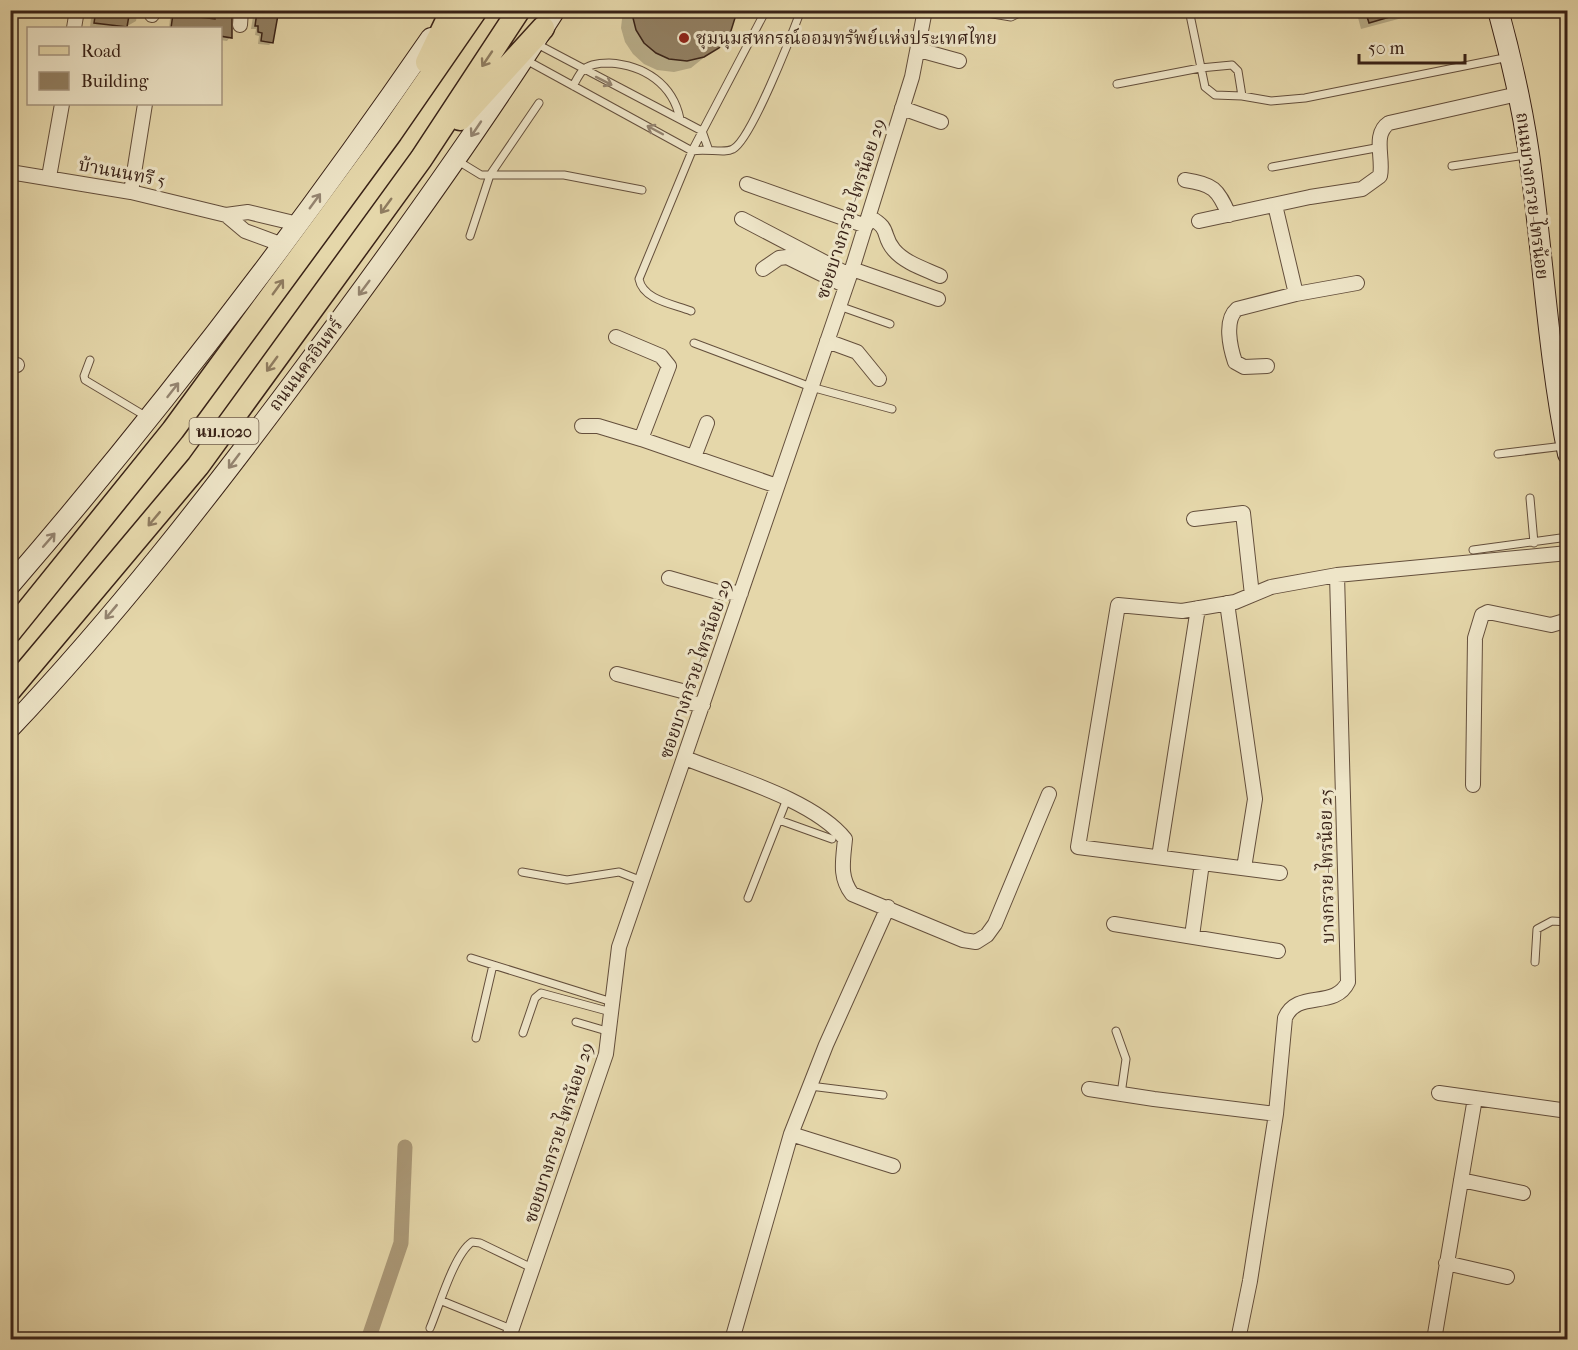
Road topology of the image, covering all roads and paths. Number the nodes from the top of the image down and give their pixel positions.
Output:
1 (77, 10) edge
2 (451, 10) edge
3 (476, 10) edge
4 (519, 10) edge
5 (766, 10) edge
6 (801, 10) edge
7 (925, 10) edge
8 (969, 10) edge
9 (1025, 10) edge
10 (1189, 10) edge
11 (1498, 10) edge
12 (74, 27) edge
13 (544, 27) edge
14 (919, 50) junction
15 (1509, 57) junction
16 (524, 59) junction
17 (959, 61) dead end
18 (1200, 68) junction
19 (583, 70) junction
20 (1117, 84) dead end
21 (573, 86) junction
22 (1518, 94) junction
23 (1242, 96) junction
24 (539, 103) dead end
25 (62, 105) edge
26 (145, 105) edge
27 (902, 108) junction
28 (680, 119) junction
29 (941, 122) dead end
30 (702, 131) junction
31 (391, 133) junction
32 (1381, 147) junction
33 (708, 148) junction
34 (692, 150) junction
35 (1529, 154) junction
36 (421, 159) junction
37 (456, 160) junction
38 (1452, 166) dead end
39 (1272, 167) dead end
40 (10, 171) edge
41 (490, 175) junction
42 (49, 177) junction
43 (1185, 180) dead end
44 (747, 184) dead end
45 (642, 190) dead end
46 (131, 192) junction
47 (1275, 205) junction
48 (226, 215) junction
49 (1228, 215) junction
50 (742, 219) dead end
51 (868, 222) junction
52 (1199, 222) dead end
53 (298, 224) junction
54 (470, 236) dead end
55 (283, 245) junction
56 (763, 269) dead end
57 (940, 276) dead end
58 (849, 277) junction
59 (1357, 283) dead end
60 (1296, 294) junction
61 (938, 298) dead end
62 (838, 306) junction
63 (691, 311) dead end
64 (890, 324) dead end
65 (616, 337) dead end
66 (827, 342) junction
67 (694, 343) dead end
68 (90, 360) dead end
69 (1267, 366) dead end
70 (1561, 372) edge
71 (879, 379) dead end
72 (811, 387) junction
73 (892, 409) dead end
74 (150, 419) junction
75 (706, 423) dead end
76 (582, 426) dead end
77 (641, 439) junction
78 (1567, 450) edge
79 (1498, 454) dead end
80 (694, 457) junction
81 (777, 486) junction
82 (1530, 498) dead end
83 (1194, 519) dead end
84 (1568, 537) edge
85 (1534, 543) junction
86 (1473, 550) dead end
87 (1568, 553) edge
88 (1337, 575) junction
89 (669, 578) dead end
90 (10, 585) edge
91 (741, 592) junction
92 (1252, 595) junction
93 (1227, 603) junction
94 (1198, 608) junction
95 (1568, 620) edge
96 (10, 632) edge
97 (616, 674) dead end
98 (10, 690) edge
99 (703, 705) junction
100 (10, 728) edge
101 (685, 758) junction
102 (1473, 785) dead end
103 (1049, 794) dead end
104 (787, 799) junction
105 (779, 820) junction
106 (832, 839) dead end
107 (1159, 857) junction
108 (1202, 863) junction
109 (1244, 868) junction
110 (522, 872) dead end
111 (1280, 873) dead end
112 (642, 881) junction
113 (748, 898) dead end
114 (888, 907) junction
115 (1568, 922) edge
116 (1114, 924) dead end
117 (1192, 936) junction
118 (1278, 951) dead end
119 (471, 958) dead end
120 (1535, 962) dead end
121 (493, 965) junction
122 (612, 1007) junction
123 (576, 1022) dead end
124 (1116, 1031) dead end
125 (610, 1032) junction
126 (523, 1033) dead end
127 (476, 1038) dead end
128 (810, 1086) junction
129 (1089, 1089) dead end
130 (1439, 1093) dead end
131 (1120, 1094) junction
132 (884, 1095) dead end
133 (1475, 1098) junction
134 (1568, 1111) edge
135 (1276, 1114) junction
136 (791, 1134) junction
137 (893, 1166) dead end
138 (1461, 1180) junction
139 (1524, 1193) dead end
140 (1446, 1263) junction
141 (532, 1268) junction
142 (1507, 1277) dead end
143 (442, 1300) junction
144 (430, 1328) dead end
145 (509, 1334) edge
146 (732, 1340) edge
147 (1238, 1340) edge
148 (1434, 1340) edge

1 - 12 street
2 - 31 main road
53 -> 2 main road
3 - 31 main road, นบ.1020
4 -> 36 main road, ถนนนครอินทร์ / นบ.1020
5 - 30 lane
6 - 33 lane
7 - 14 street, ซอยบางกรวย-ไทรน้อย 29
8 - 9 lane
10 - 18 lane
11 - 15 main road, ถนนบางกรวย-ไทรน้อย
13 - 16 main road, ถนนนครอินทร์ / นบ.1020
13 - 19 lane
13 - 36 main road
14 - 17 street
14 - 27 street, ซอยบางกรวย-ไทรน้อย 29
15 - 22 main road, ถนนบางกรวย-ไทรน้อย
15 - 23 lane
16 - 21 lane
16 -> 37 main road, ถนนนครอินทร์ / นบ.1020
18 - 20 lane
18 - 23 lane
18 - 23 lane
19 - 21 lane
19 -> 28 lane
19 - 28 lane
34 -> 21 lane
22 - 32 street
22 - 35 main road, ถนนบางกรวย-ไทรน้อย
24 - 41 lane
25 - 42 street
26 - 46 street
27 - 29 street
27 - 51 street, ซอยบางกรวย-ไทรน้อย 29
28 - 30 lane
30 - 33 lane
30 - 34 lane
96 -> 31 main road, นบ.1020
32 - 39 lane
32 - 47 street
33 - 34 lane
34 - 63 lane
35 - 38 lane
35 - 70 main road, ถนนบางกรวย-ไทรน้อย
36 -> 98 main road, ถนนนครอินทร์ / นบ.1020
37 - 41 lane
37 -> 100 main road, ถนนนครอินทร์ / นบ.1020
40 - 42 street, บ้านนนทรี 5
41 - 45 lane
41 - 54 lane
42 - 46 street, บ้านนนทรี 5
43 - 49 street
44 - 51 street
46 - 48 street, บ้านนนทรี 5
47 - 49 street
47 - 60 street
48 - 53 street, บ้านนนทรี 5
48 - 55 street, บ้านนนทรี 5
49 - 52 street
50 - 58 street
51 - 57 street
51 - 58 street, ซอยบางกรวย-ไทรน้อย 29
53 - 55 main road
74 -> 55 main road
56 - 58 street
58 - 61 street
58 - 62 street, ซอยบางกรวย-ไทรน้อย 29
59 - 60 street
60 - 69 street
62 - 64 lane
62 - 66 street, ซอยบางกรวย-ไทรน้อย 29
65 - 77 street
66 - 71 street
66 - 72 street, ซอยบางกรวย-ไทรน้อย 29
67 - 72 lane
68 - 74 lane
70 - 78 main road, ถนนบางกรวย-ไทรน้อย
72 - 73 lane
72 - 81 street, ซอยบางกรวย-ไทรน้อย 29
90 -> 74 main road
75 - 80 street
76 - 77 street
77 - 80 street
78 - 79 lane
80 - 81 street
81 - 91 street, ซอยบางกรวย-ไทรน้อย 29
82 - 85 lane
83 - 92 street
84 - 85 lane
85 - 86 lane
87 - 88 street
88 - 92 street
88 - 135 street, บางกรวย-ไทรน้อย 25
89 - 91 street
91 - 99 street, ซอยบางกรวย-ไทรน้อย 29
92 - 93 street
93 - 94 street
93 - 109 street
94 - 107 street
94 - 107 street
95 - 102 street
97 - 99 street
99 - 101 street, ซอยบางกรวย-ไทรน้อย 29
101 - 104 street
101 - 112 street, ซอยบางกรวย-ไทรน้อย 29
103 - 114 street
104 - 105 lane
104 - 114 street
105 - 106 lane
105 - 113 lane
107 - 108 street
108 - 109 street
108 - 117 street
109 - 111 street
110 - 112 lane
112 - 122 street, ซอยบางกรวย-ไทรน้อย 29
114 - 128 street
115 - 120 lane
116 - 117 street
117 - 118 street
119 - 121 lane
121 - 122 lane
121 - 127 lane
122 - 125 street, ซอยบางกรวย-ไทรน้อย 29
122 - 126 lane
123 - 125 lane
124 - 131 lane
125 - 141 street, ซอยบางกรวย-ไทรน้อย 29
128 - 132 lane
128 - 136 street
129 - 131 street
130 - 133 street
131 - 135 street
133 - 134 street
133 - 138 street
135 - 147 street, บางกรวย-ไทรน้อย 25
136 - 137 street
136 - 146 street
138 - 139 street
138 - 140 street
140 - 142 street
140 - 148 street
141 - 143 lane
141 - 145 street, ซอยบางกรวย-ไทรน้อย 29
143 - 144 lane
143 - 145 lane

